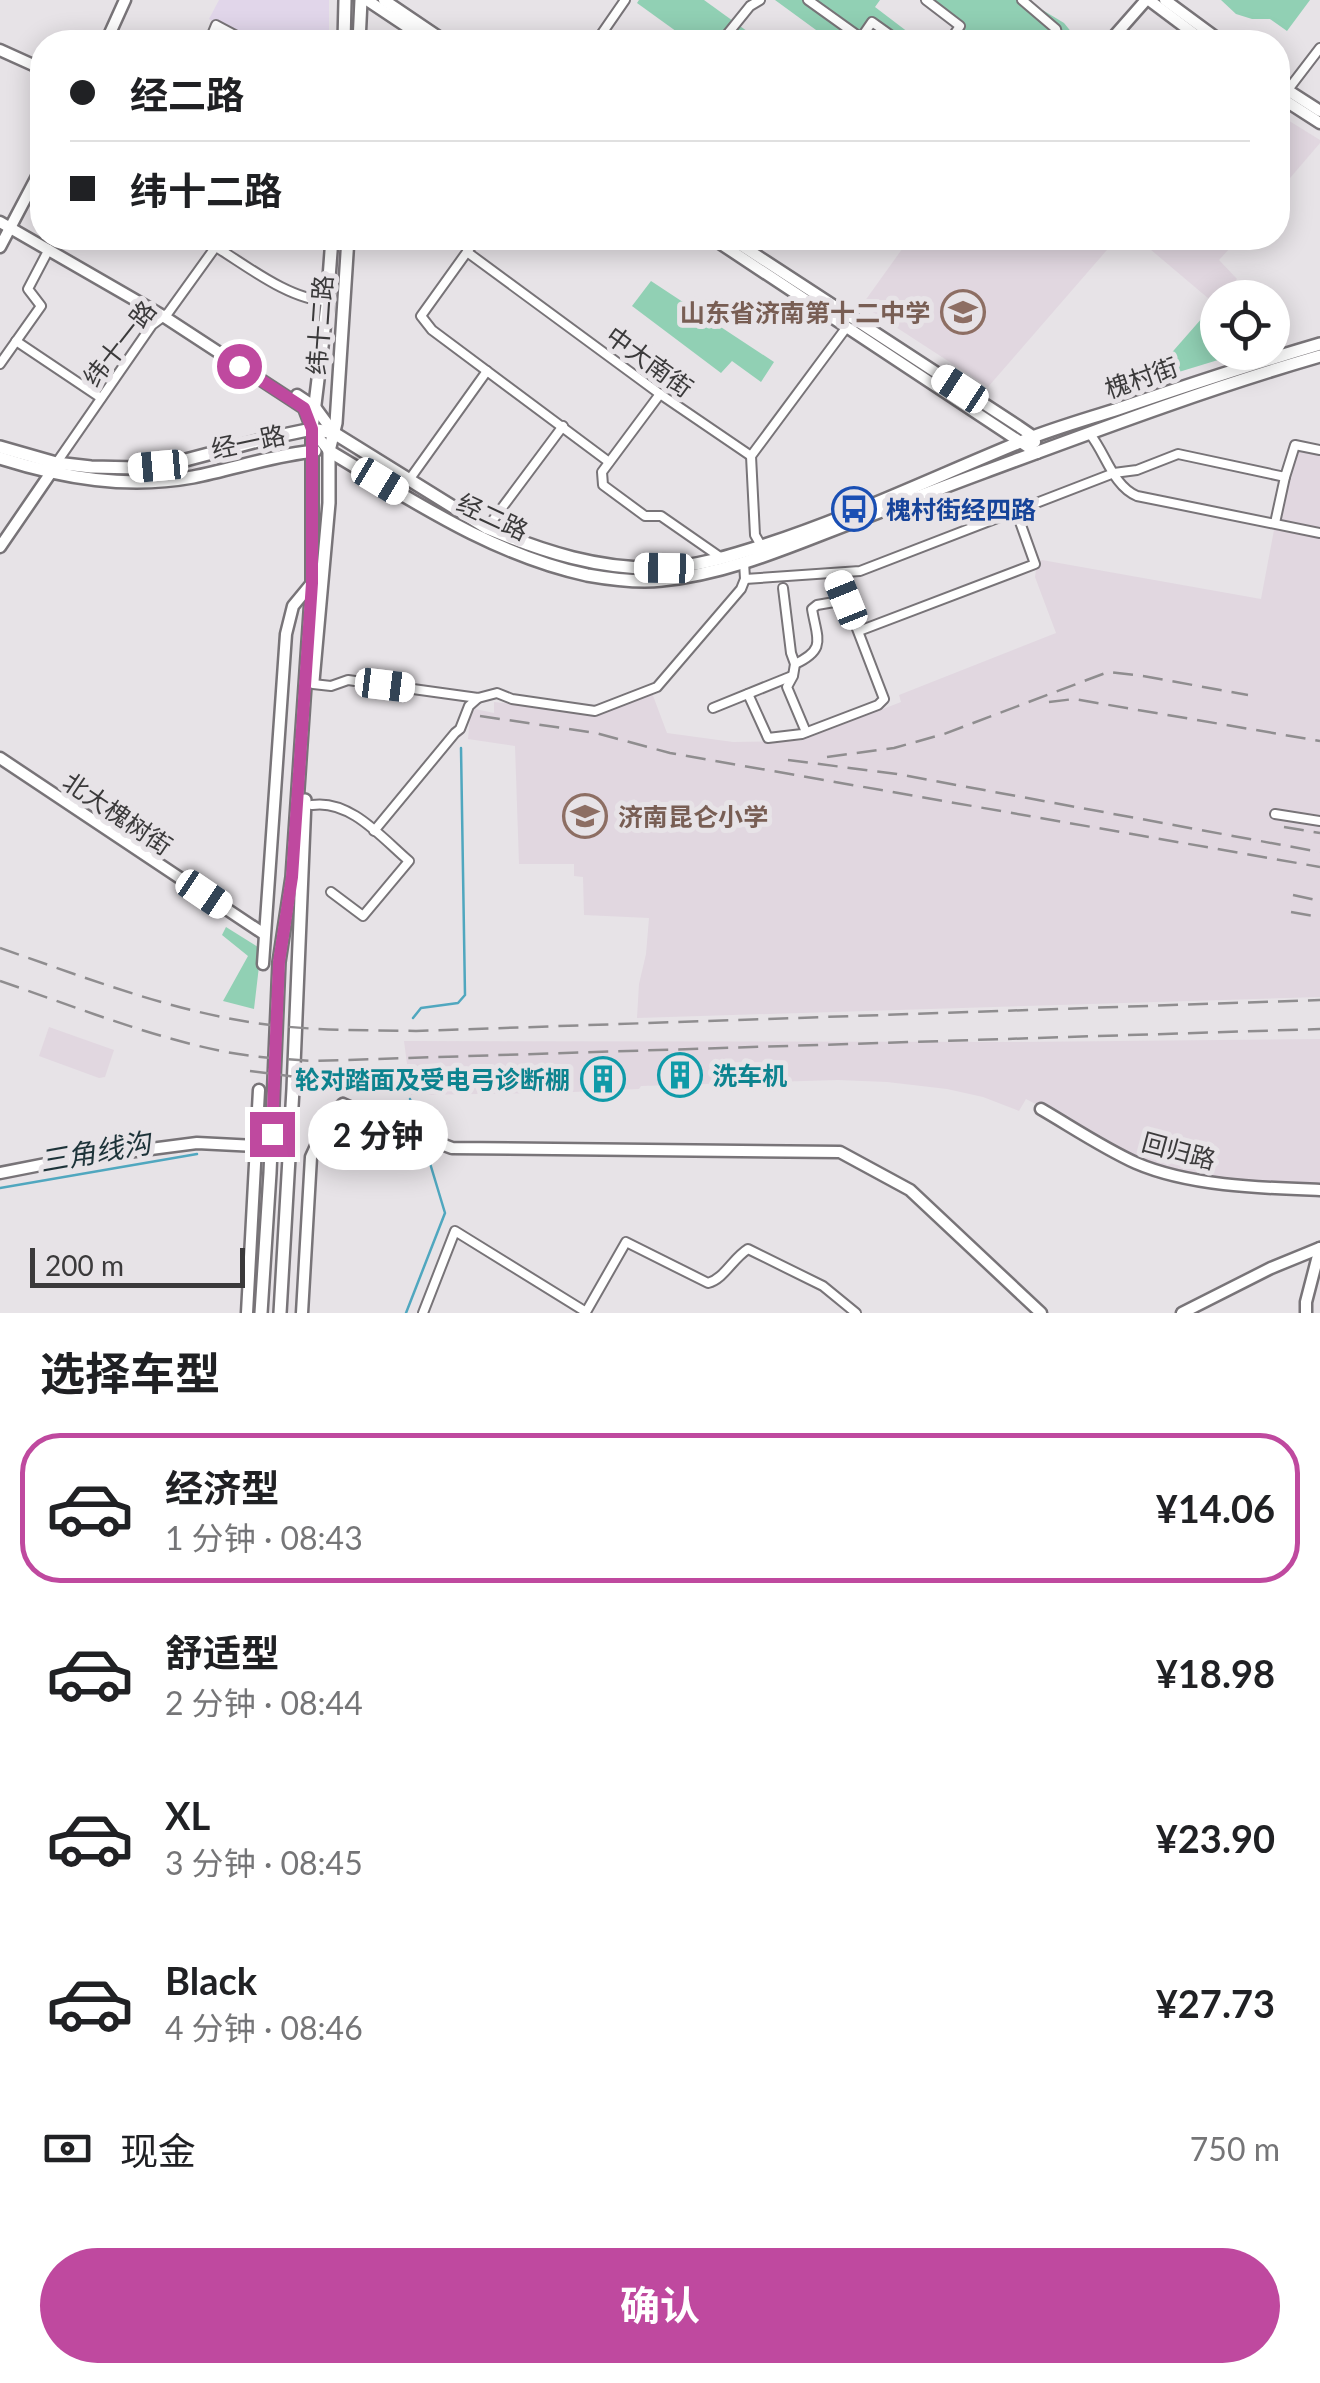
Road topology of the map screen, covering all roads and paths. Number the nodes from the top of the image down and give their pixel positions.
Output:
1 (124, 0) edge
2 (345, 0) edge
3 (364, 0) edge
4 (384, 0) edge
5 (625, 0) edge
6 (760, 0) edge
7 (808, 0) edge
8 (926, 0) edge
9 (1022, 0) edge
10 (1147, 0) edge
11 (1165, 0) edge
12 (111, 30) edge
13 (344, 30) edge
14 (360, 30) edge
15 (411, 30) edge
16 (428, 30) edge
17 (604, 30) edge
18 (731, 30) edge
19 (849, 30) edge
20 (957, 30) edge
21 (1056, 30) edge
22 (1119, 30) edge
23 (1189, 30) edge
24 (1206, 30) edge
25 (1320, 48) edge
26 (0, 50) edge
27 (30, 64) edge
28 (1290, 80) edge
29 (1290, 95) edge
30 (1290, 97) edge
31 (1320, 111) edge
32 (1320, 122) edge
33 (30, 185) edge
34 (6, 222) edge
35 (30, 236) edge
36 (30, 237) edge
37 (0, 248) edge
38 (48, 250) edge
39 (52, 250) edge
40 (54, 250) edge
41 (213, 250) edge
42 (222, 250) edge
43 (331, 250) edge
44 (347, 250) edge
45 (732, 250) edge
46 (748, 250) edge
47 (467, 252) joint
48 (327, 300) junction
49 (166, 315) junction
50 (846, 328) junction
51 (16, 340) junction
52 (1320, 344) edge
53 (1320, 356) edge
54 (0, 364) edge
55 (487, 371) junction
56 (660, 394) junction
57 (101, 398) junction
58 (315, 407) junction
59 (562, 426) junction
60 (312, 429) junction
61 (334, 433) junction
62 (1090, 434) junction
63 (1027, 440) junction
64 (0, 447) edge
65 (1320, 450) edge
66 (312, 451) junction
67 (330, 451) junction
68 (1037, 453) junction
69 (750, 456) junction
70 (0, 458) edge
71 (609, 462) junction
72 (53, 468) junction
73 (1114, 473) junction
74 (1285, 477) junction
75 (409, 480) junction
76 (1016, 510) junction
77 (1275, 523) junction
78 (487, 528) junction
79 (1320, 533) edge
80 (759, 546) junction
81 (0, 547) edge
82 (720, 557) junction
83 (744, 561) junction
84 (836, 574) junction
85 (745, 579) junction
86 (312, 583) junction
87 (783, 588) dead end
88 (846, 600) junction
89 (859, 631) junction
90 (795, 664) junction
91 (794, 676) junction
92 (313, 684) junction
93 (748, 694) junction
94 (478, 698) junction
95 (713, 708) dead end
96 (806, 732) junction
97 (0, 758) edge
98 (312, 805) dead end
99 (1276, 814) dead end
100 (1320, 820) edge
101 (374, 831) junction
102 (331, 892) dead end
103 (264, 934) junction
104 (263, 964) dead end
105 (259, 1090) dead end
106 (1041, 1109) dead end
107 (257, 1146) junction
108 (0, 1173) edge
109 (1320, 1190) edge
110 (247, 1313) edge
111 (261, 1313) edge
112 (280, 1313) edge
113 (302, 1313) edge
114 (422, 1313) edge
115 (856, 1313) edge
116 (1041, 1313) edge
117 (1182, 1313) edge
118 (1306, 1313) edge

1 - 12 street
2 - 13 main road
3 - 14 main road
3 - 15 street
4 - 16 street
5 - 17 street
6 - 18 street
7 - 19 street
8 - 20 street
9 - 21 street
10 - 22 street
10 - 23 street
11 - 24 street
25 - 28 street
26 - 27 street
29 - 31 street
30 - 32 street
33 - 34 street
34 - 35 street, 经二路
34 - 36 street, 经二路
34 - 37 street
38 - 51 street
39 - 49 street, 经二路
40 - 49 street, 经二路
41 - 49 street, 纬十一路
42 - 48 street
43 - 48 main road, 纬十二路
44 - 61 main road, 纬十二路
45 - 50 street
46 - 63 street
47 - 55 street
47 - 56 street, 中大南街
48 - 58 main road, 纬十二路
49 - 57 street, 纬十一路
49 - 58 street, 经二路
49 - 60 street, 经二路
50 - 63 street
50 - 69 street
51 - 54 street
51 - 57 street
52 - 63 main road, 槐村街
53 - 62 main road, 槐村街
55 - 59 street
55 - 75 street
56 - 69 street, 中大南街
56 - 71 street
57 - 72 street, 纬十一路
58 - 60 main road, 纬十二路
58 - 61 street, 经二路
59 - 71 street
59 - 78 street
60 - 61 main road, 经一路
60 - 66 main road, 纬十二路
60 - 67 street, 经二路
60 - 72 main road, 经一路
61 - 67 main road, 纬十二路
61 - 75 main road, 经二路
62 - 68 main road, 槐村街
62 - 73 street
63 - 68 street
63 - 80 main road, 经二路
64 - 72 main road, 经一路
65 - 74 street
66 - 67 main road, 经一路
66 - 72 main road, 经一路
66 - 86 main road, 纬十二路
67 - 83 main road, 经二路
67 - 92 main road, 纬十二路
68 - 83 main road, 经二路
69 - 80 street
70 - 72 main road, 经一路
71 - 82 street
72 - 81 street
73 - 74 street
73 - 76 street
73 - 77 street
74 - 77 street
75 - 78 main road, 经二路
76 - 84 street
76 - 89 street
77 - 79 street
78 - 82 main road, 经二路
80 - 82 main road, 经二路
83 - 85 street
84 - 85 street
84 - 88 street
85 - 94 street
86 - 103 street
86 - 111 main road, 纬十二路
87 - 90 street
88 - 89 street
88 - 90 street
89 - 96 street
90 - 91 street
91 - 93 street
91 - 96 street
92 - 94 street
92 - 112 main road, 纬十二路
93 - 95 street
93 - 96 street
94 - 101 street
97 - 103 street, 北大槐树街
98 - 101 street
99 - 100 street
101 - 102 street
103 - 104 street
105 - 107 street
106 - 109 street, 回归路
107 - 108 street
107 - 110 street
113 - 116 street
114 - 115 street
117 - 118 street

